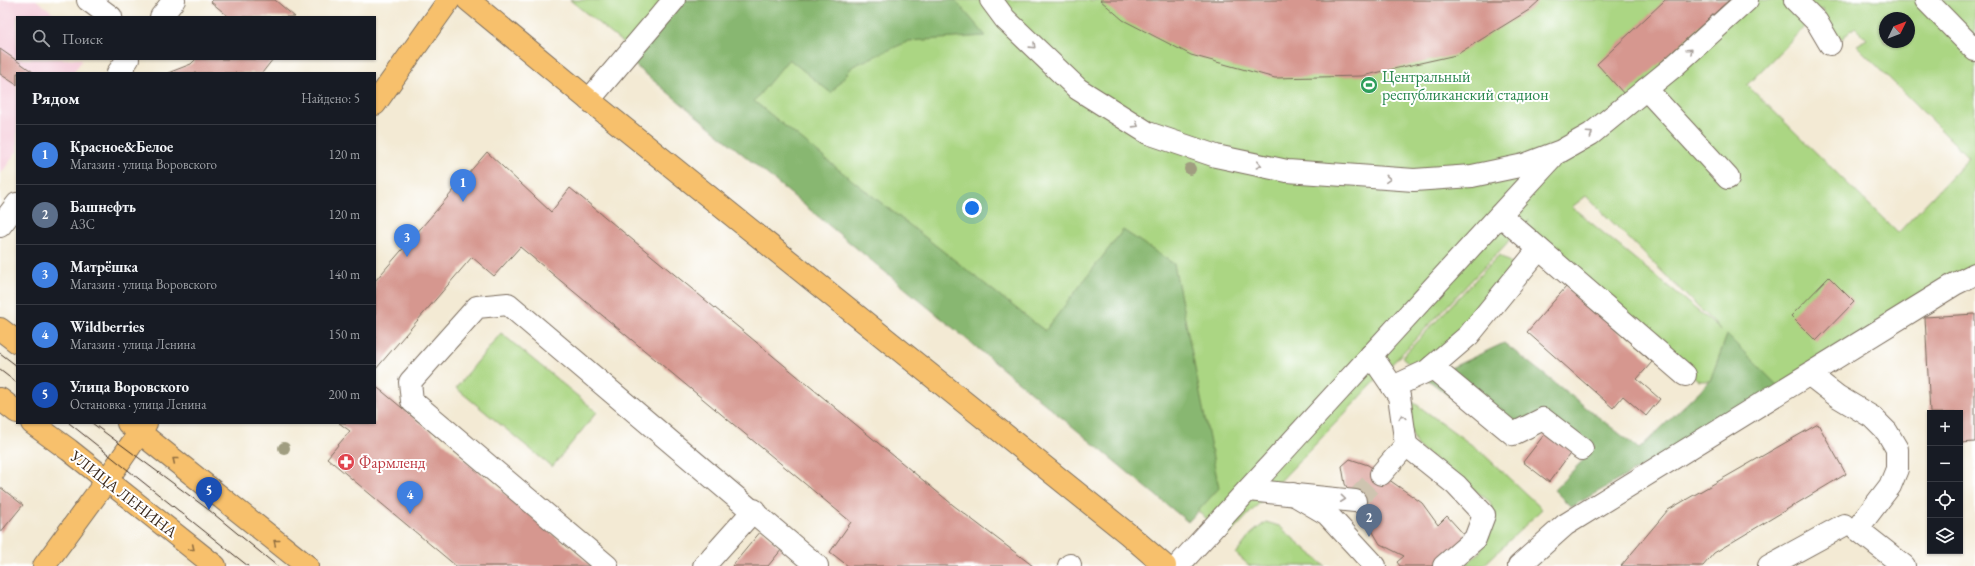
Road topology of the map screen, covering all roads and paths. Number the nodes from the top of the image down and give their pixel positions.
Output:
1 (88, 0) edge
2 (174, 0) edge
3 (449, 0) edge
4 (468, 0) edge
5 (674, 0) edge
6 (991, 0) edge
7 (1747, 0) edge
8 (1795, 0) edge
9 (1926, 0) edge
10 (110, 16) edge
11 (162, 16) edge
12 (1830, 44) dead end
13 (1975, 50) edge
14 (127, 60) edge
15 (119, 72) edge
16 (1646, 89) junction
17 (589, 100) junction
18 (376, 103) edge
19 (1556, 153) junction
20 (1728, 178) dead end
21 (16, 205) edge
22 (1500, 215) junction
23 (0, 226) edge
24 (1539, 249) junction
25 (1975, 274) edge
26 (0, 329) edge
27 (16, 341) edge
28 (1372, 355) junction
29 (1432, 367) junction
30 (1684, 375) dead end
31 (1810, 375) junction
32 (1393, 387) junction
33 (0, 399) edge
34 (16, 411) edge
35 (33, 424) edge
36 (138, 426) edge
37 (1406, 445) junction
38 (1582, 449) dead end
39 (1381, 474) tunnel mouth
40 (107, 480) junction
41 (1248, 490) junction
42 (1293, 494) junction
43 (1355, 501) dead end
44 (754, 510) junction
45 (1844, 524) dead end
46 (44, 566) edge
47 (215, 566) edge
48 (307, 566) edge
49 (607, 566) edge
50 (704, 566) edge
51 (817, 566) edge
52 (1165, 566) edge
53 (1178, 566) edge
54 (1376, 566) edge
55 (1444, 566) edge
56 (1519, 566) edge
57 (1769, 566) edge
58 (1904, 566) edge

1 - 10 street
2 - 11 street
3 - 18 main road
4 - 17 main road
5 - 17 street
6 -> 19 street
16 -> 7 street
8 - 12 street
9 - 13 street
14 - 15 street
19 -> 16 street
16 - 20 street
17 - 52 main road
19 - 22 street
21 - 23 street
22 - 24 street
22 - 28 street
24 - 29 street
24 - 30 street
25 - 31 street
26 - 27 main road
28 - 32 street
28 - 41 street
29 - 32 street
29 - 38 street
31 - 56 street
31 - 58 street
37 -> 32 street
33 - 34 main road
35 - 40 main road, УЛИЦА ЛЕНИНА
36 - 40 main road
48 -> 36 main road
37 - 39 street
37 - 55 street
40 - 46 main road
40 -> 47 main road, УЛИЦА ЛЕНИНА
41 - 42 street
41 - 53 street
42 -> 43 street
42 - 54 street
44 - 49 street
44 - 50 street
44 - 51 street
45 - 57 street

